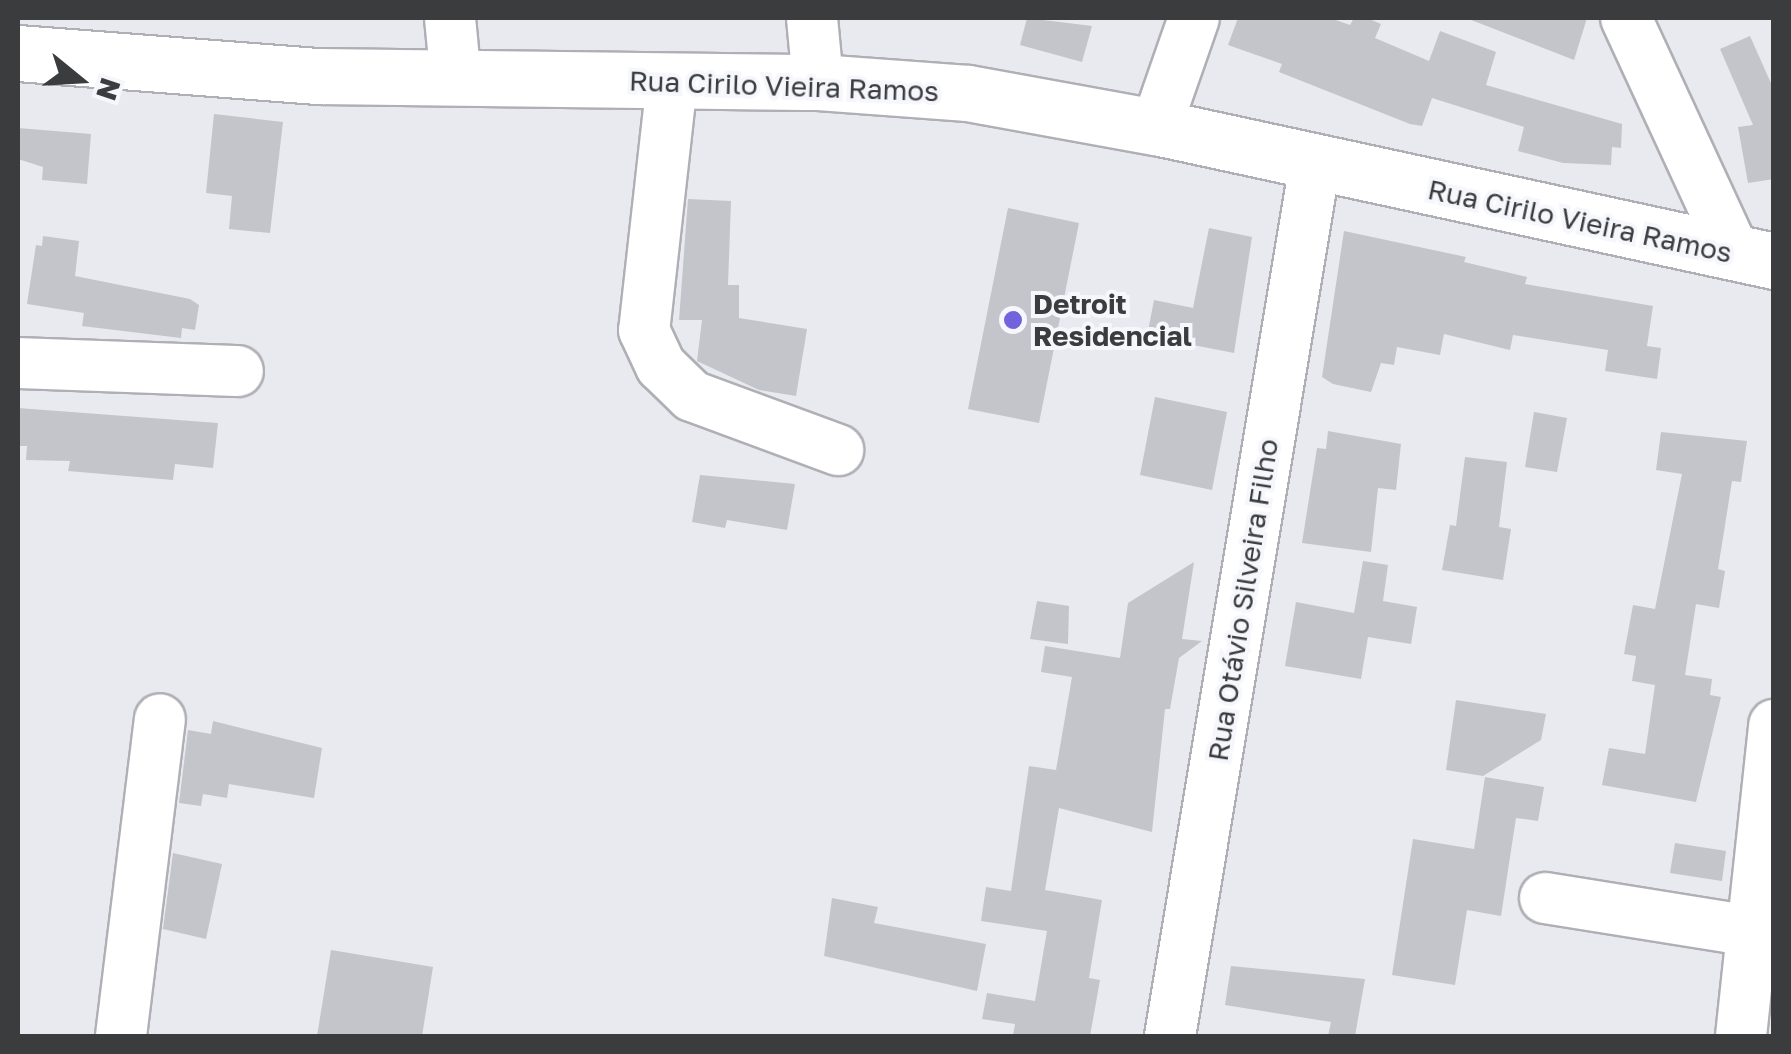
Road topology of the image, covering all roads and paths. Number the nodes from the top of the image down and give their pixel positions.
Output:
1 (450, 18) edge
2 (812, 18) edge
3 (1194, 18) edge
4 (1626, 18) edge
5 (18, 53) edge
6 (456, 80) junction
7 (672, 82) junction
8 (818, 82) junction
9 (1156, 127) junction
10 (1315, 164) junction
11 (1754, 258) edge
12 (18, 363) edge
13 (238, 370) dead end
14 (838, 450) dead end
15 (160, 719) dead end
16 (1774, 724) edge
17 (1545, 898) dead end
18 (1752, 931) junction
19 (121, 1036) edge
20 (1170, 1036) edge
21 (1741, 1036) edge

1 - 6 street
2 - 8 street
3 - 9 street
4 - 11 street
5 - 6 main road, Rua Cirilo Vieira Ramos
6 - 7 main road, Rua Cirilo Vieira Ramos
7 - 8 main road, Rua Cirilo Vieira Ramos
7 - 14 street
8 - 9 main road, Rua Cirilo Vieira Ramos
9 - 10 main road, Rua Cirilo Vieira Ramos
10 - 11 main road, Rua Cirilo Vieira Ramos
10 - 20 street, Rua Otávio Silveira Filho
12 - 13 street
15 - 19 street
16 - 18 street
17 - 18 street
18 - 21 street

